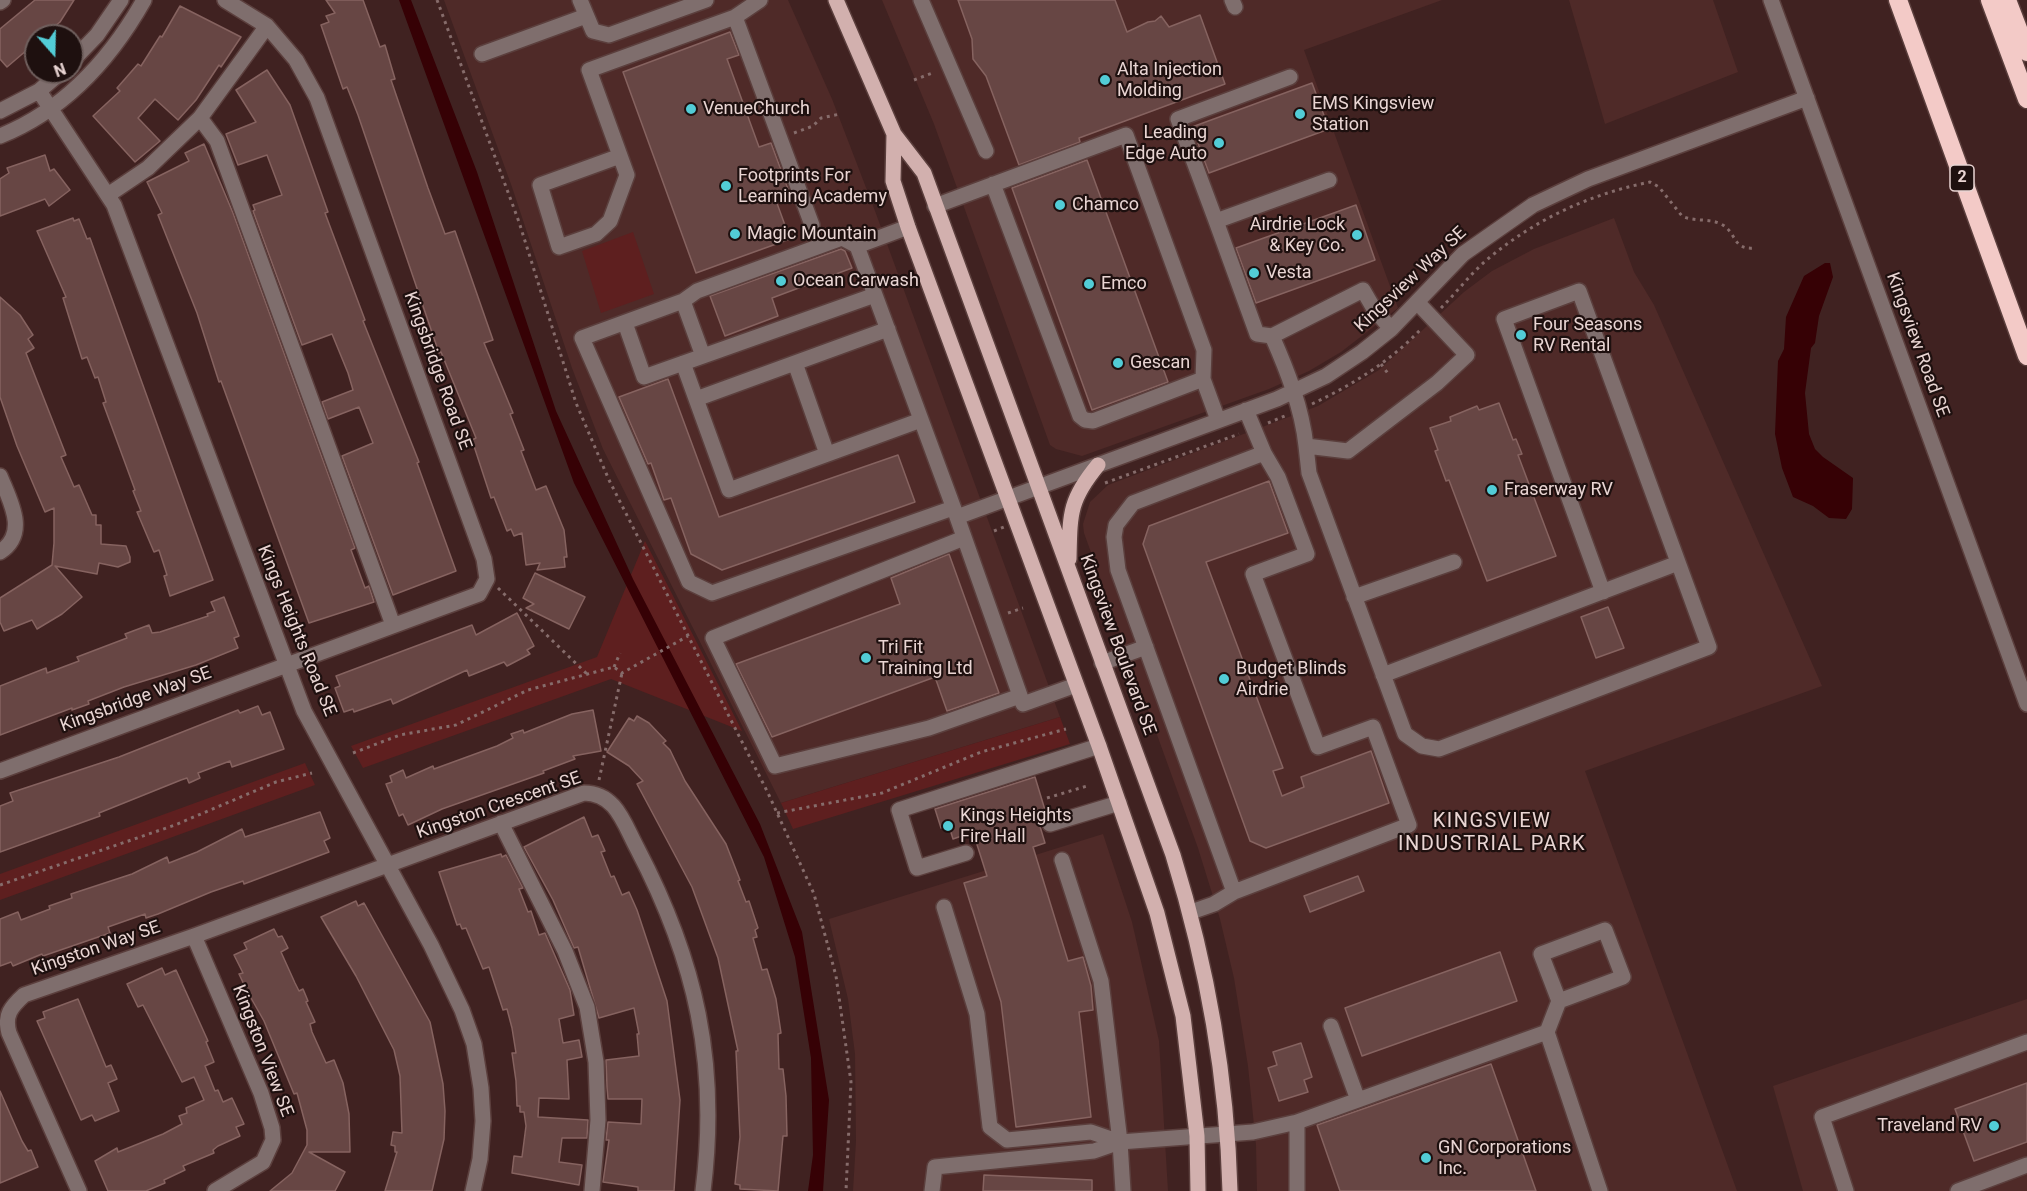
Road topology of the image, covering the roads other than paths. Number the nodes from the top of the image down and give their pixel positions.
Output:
1 (121, 0) edge
2 (144, 0) edge
3 (225, 0) edge
4 (580, 0) edge
5 (706, 0) edge
6 (760, 0) edge
7 (836, 0) edge
8 (921, 0) edge
9 (1771, 0) edge
10 (1898, 0) edge
11 (1990, 0) edge
12 (2007, 0) edge
13 (586, 16) junction
14 (735, 17) junction
15 (267, 26) junction
16 (84, 49) edge
17 (2027, 52) edge
18 (482, 54) dead end
19 (1290, 77) dead end
20 (47, 84) edge
21 (39, 91) junction
22 (1807, 98) junction
23 (2027, 99) edge
24 (51, 110) junction
25 (0, 111) edge
26 (200, 118) junction
27 (894, 134) junction
28 (0, 136) edge
29 (986, 151) dead end
30 (620, 156) junction
31 (1329, 180) dead end
32 (993, 184) junction
33 (108, 195) junction
34 (935, 206) junction
35 (1216, 221) junction
36 (812, 225) dead end
37 (908, 227) junction
38 (857, 246) junction
39 (875, 295) junction
40 (683, 301) junction
41 (1417, 302) junction
42 (625, 322) junction
43 (888, 329) junction
44 (1391, 329) junction
45 (1272, 336) junction
46 (703, 356) junction
47 (2027, 356) edge
48 (683, 363) junction
49 (795, 363) junction
50 (1203, 379) junction
51 (1292, 392) junction
52 (696, 399) junction
53 (1246, 410) junction
54 (921, 420) junction
55 (1218, 420) junction
56 (1306, 446) junction
57 (1264, 453) junction
58 (827, 454) junction
59 (1098, 465) junction
60 (0, 476) edge
61 (1037, 487) junction
62 (1007, 498) junction
63 (955, 512) junction
64 (964, 538) junction
65 (0, 552) edge
66 (1454, 562) dead end
67 (1678, 563) junction
68 (1068, 567) junction
69 (1603, 592) junction
70 (1354, 597) junction
71 (393, 626) junction
72 (1146, 647) junction
73 (1102, 663) junction
74 (286, 665) junction
75 (1383, 675) junction
76 (1076, 685) junction
77 (1020, 696) junction
78 (2027, 704) edge
79 (1099, 746) junction
80 (0, 771) edge
81 (1119, 803) junction
82 (501, 823) junction
83 (1050, 824) dead end
84 (966, 853) dead end
85 (1062, 860) dead end
86 (386, 866) junction
87 (1234, 892) junction
88 (944, 908) dead end
89 (1191, 912) junction
90 (194, 936) junction
91 (1559, 1001) junction
92 (1331, 1026) dead end
93 (1547, 1032) junction
94 (2027, 1042) edge
95 (1358, 1100) junction
96 (1297, 1122) junction
97 (1229, 1134) junction
98 (1197, 1136) junction
99 (1120, 1142) junction
100 (2027, 1165) edge
101 (79, 1191) edge
102 (215, 1191) edge
103 (473, 1191) edge
104 (592, 1191) edge
105 (703, 1191) edge
106 (932, 1191) edge
107 (1123, 1191) edge
108 (1198, 1191) edge
109 (1230, 1191) edge
110 (1297, 1191) edge
111 (1600, 1191) edge
112 (1846, 1191) edge
113 (1958, 1191) edge

1 - 16 street
2 - 24 street
3 - 15 street, Kingsbridge Road SE
4 - 13 street
5 - 13 street
6 - 14 street
7 - 27 main road, Kingsview Boulevard SE
8 - 29 street
9 - 22 street, Kingsview Road SE
10 - 47 highway, 2
11 - 23 highway
12 - 17 highway
13 - 18 street
14 - 30 street
14 - 36 street
15 - 26 street
15 - 71 street, Kingsbridge Road SE
19 - 35 street
20 - 21 street
21 - 24 street, Kings Heights Road SE
21 - 25 street
22 - 41 street, Kingsview Way SE
22 - 78 street, Kingsview Road SE
24 - 28 street
24 - 33 street, Kings Heights Road SE
26 - 33 street
26 - 71 street
27 - 34 main road, Kingsview Boulevard SE
27 - 37 main road, Kingsview Boulevard SE
30 - 30 street
31 - 35 street
32 - 34 street
32 - 50 street
32 - 50 street
33 - 74 street, Kings Heights Road SE
34 - 61 main road, Kingsview Boulevard SE
35 - 45 street
37 - 38 street
37 - 62 main road, Kingsview Boulevard SE
38 - 39 street
38 - 40 street
39 - 43 street
39 - 46 street
40 - 42 street
40 - 46 street
41 - 44 street, Kingsview Way SE
41 - 56 street
42 - 48 street
42 - 63 street, Kingsview Way SE
43 - 49 street
43 - 54 street
44 - 45 street
44 - 51 street, Kingsview Way SE
45 - 51 street
46 - 48 street
48 - 52 street
49 - 52 street
49 - 58 street
50 - 55 street
51 - 53 street, Kingsview Way SE
51 - 56 street
52 - 58 street
53 - 55 street, Kingsview Way SE
53 - 57 street
54 - 58 street
54 - 63 street
55 - 59 street, Kingsview Way SE
56 - 70 street
57 - 72 street
57 - 87 street
59 - 61 street, Kingsview Way SE
59 - 68 main road
60 - 65 street
61 - 62 street, Kingsview Way SE
61 - 68 main road, Kingsview Boulevard SE
62 - 63 street, Kingsview Way SE
62 - 76 main road, Kingsview Boulevard SE
63 - 64 street
64 - 77 street
64 - 77 street
66 - 70 street
67 - 69 street
67 - 69 street
67 - 75 street
68 - 73 main road, Kingsview Boulevard SE
69 - 75 street
70 - 75 street
71 - 74 street
72 - 73 street
72 - 87 street
73 - 89 main road, Kingsview Boulevard SE
74 - 80 street, Kingsbridge Way SE
74 - 86 street, Kings Heights Road SE
76 - 77 street
76 - 79 main road, Kingsview Boulevard SE
79 - 81 main road, Kingsview Boulevard SE
79 - 84 street
81 - 83 street
81 - 98 main road, Kingsview Boulevard SE
82 - 86 street, Kingston Crescent SE
82 - 104 street
82 - 105 street, Kingston Crescent SE
85 - 99 street
86 - 90 street, Kingston Way SE
86 - 103 street, Kings Heights Road SE
87 - 89 street
88 - 99 street
89 - 97 main road, Kingsview Boulevard SE
90 - 101 street, Kingston Way SE
90 - 102 street, Kingston View SE
91 - 91 street
91 - 93 street
92 - 95 street
93 - 95 street
93 - 111 street
94 - 112 street
95 - 96 street
96 - 97 street
96 - 110 street
97 - 98 street
97 - 109 main road, Kingsview Boulevard SE
98 - 99 street
98 - 108 main road, Kingsview Boulevard SE
99 - 106 street
99 - 107 street
100 - 113 street

